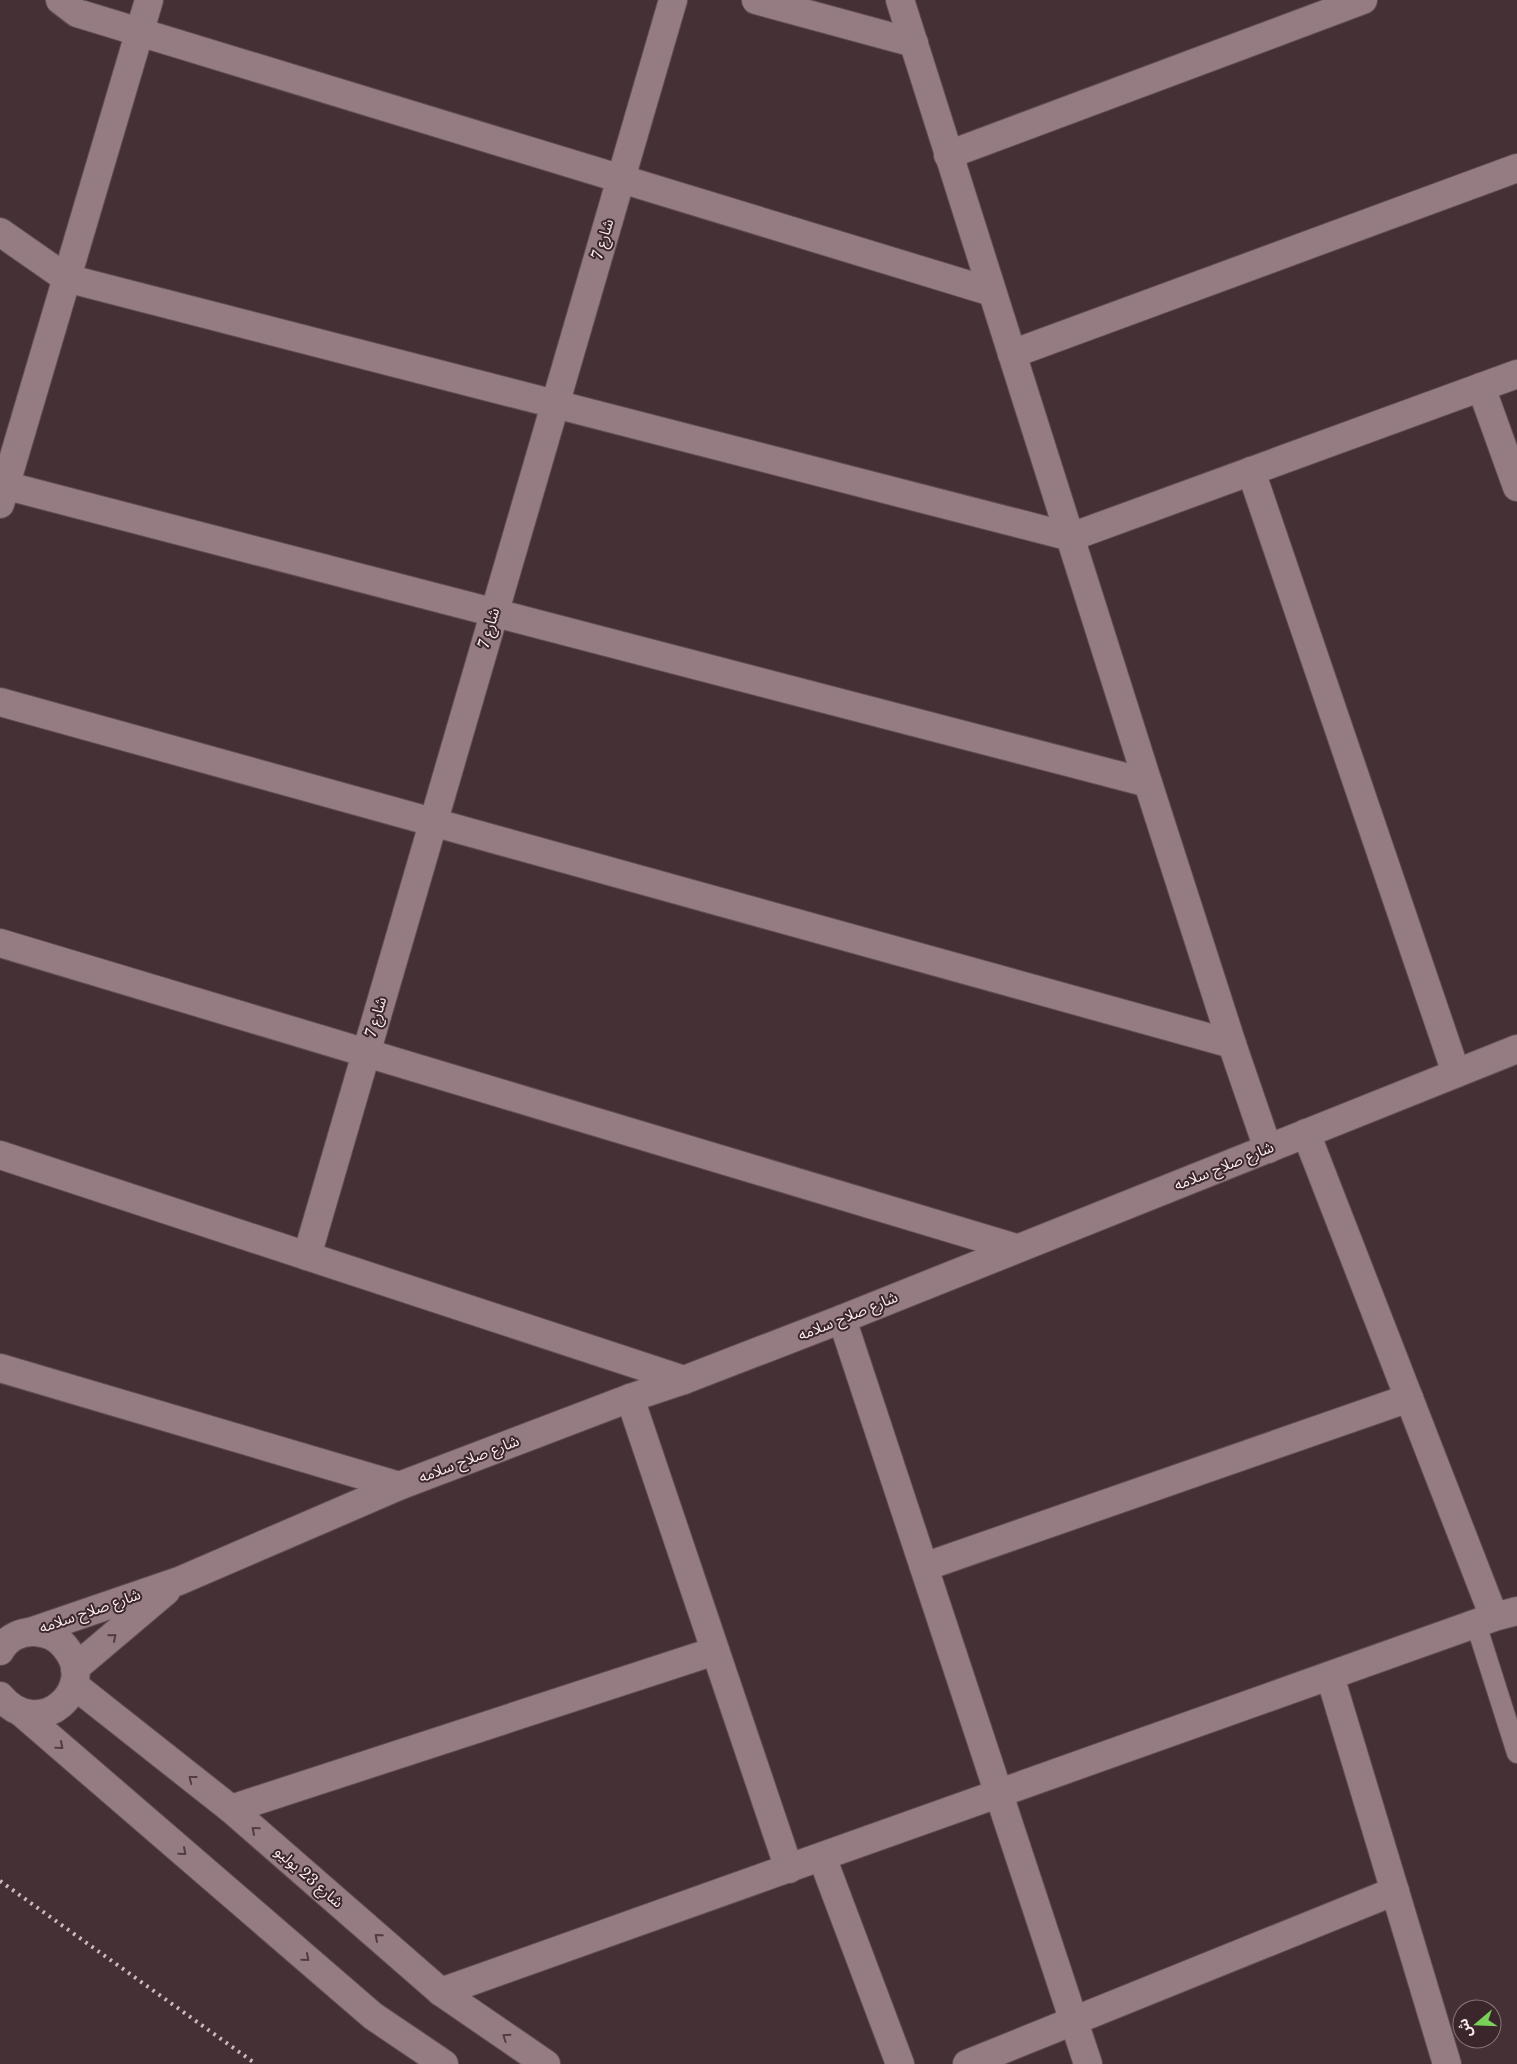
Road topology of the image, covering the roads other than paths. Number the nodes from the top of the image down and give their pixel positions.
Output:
1 (60, 0) edge
2 (149, 0) edge
3 (673, 0) edge
4 (756, 0) edge
5 (900, 0) edge
6 (1363, 0) edge
7 (140, 32) junction
8 (914, 43) junction
9 (948, 155) junction
10 (1517, 168) edge
11 (621, 179) junction
12 (0, 232) edge
13 (66, 278) junction
14 (992, 292) junction
15 (1012, 354) junction
16 (1517, 374) edge
17 (1481, 387) junction
18 (554, 404) junction
19 (1251, 471) junction
20 (1517, 487) edge
21 (2, 491) edge
22 (1071, 537) junction
23 (494, 613) junction
24 (0, 702) edge
25 (1148, 783) junction
26 (433, 822) junction
27 (0, 943) edge
28 (1232, 1044) junction
29 (1517, 1049) edge
30 (366, 1053) junction
31 (1456, 1073) junction
32 (1306, 1133) junction
33 (1268, 1149) junction
34 (0, 1155) edge
35 (1016, 1248) junction
36 (307, 1256) junction
37 (842, 1319) junction
38 (0, 1368) edge
39 (684, 1380) junction
40 (630, 1398) junction
41 (1409, 1398) junction
42 (399, 1486) junction
43 (924, 1568) junction
44 (179, 1580) junction
45 (1496, 1617) edge
46 (11, 1637) edge
47 (716, 1651) junction
48 (1330, 1676) junction
49 (75, 1677) junction
50 (0, 1696) edge
51 (23, 1714) junction
52 (1517, 1753) edge
53 (999, 1794) junction
54 (231, 1809) junction
55 (822, 1857) junction
56 (789, 1869) junction
57 (1395, 1891) junction
58 (441, 1992) junction
59 (1075, 2021) junction
60 (444, 2064) edge
61 (546, 2064) edge
62 (900, 2064) edge
63 (967, 2064) edge
64 (1088, 2064) edge
65 (1447, 2064) edge

1 - 7 street
2 - 7 street
3 - 11 street, شارع 7
4 - 8 street
5 - 8 street
6 - 9 street
7 - 11 street
7 - 13 street
8 - 9 street
9 - 14 street
10 - 15 street
11 - 14 street
11 - 18 street, شارع 7
12 - 13 street
13 - 18 street
13 - 21 street
14 - 15 street
15 - 22 street
16 - 17 street
17 - 19 street
17 - 20 street
18 - 22 street
18 - 23 street, شارع 7
19 - 22 street
19 - 31 street
21 - 23 street
22 - 25 street
23 - 25 street
23 - 26 street, شارع 7
24 - 26 street
25 - 28 street
26 - 28 street
26 - 30 street, شارع 7
27 - 30 street
28 - 33 street
29 - 31 street, شارع صلاح سلامه
30 - 35 street
30 - 36 street, شارع 7
31 - 32 street, شارع صلاح سلامه
32 - 33 street, شارع صلاح سلامه
32 - 41 street
33 - 35 street, شارع صلاح سلامه
34 - 36 street
35 - 37 street, شارع صلاح سلامه
36 - 39 street
37 - 39 street, شارع صلاح سلامه
37 - 43 street
38 - 42 street
39 - 40 street, شارع صلاح سلامه
40 - 42 street, شارع صلاح سلامه
40 - 47 street
41 - 43 street
41 - 45 street
42 - 44 street, شارع صلاح سلامه
43 - 53 street
44 - 46 street, شارع صلاح سلامه
49 -> 44 street, شارع صلاح سلامه
45 - 48 street
45 - 52 lane
46 - 49 street
47 - 54 street
47 - 56 street
48 - 53 street
48 - 57 street
49 - 51 street, شارع صلاح سلامه
54 -> 49 street, شارع 23 يوليو
50 - 51 street
51 -> 60 street
53 - 55 street
53 - 59 street
58 -> 54 street, شارع 23 يوليو
55 - 56 street
55 - 62 street
56 - 58 street
57 - 59 street
57 - 65 street
61 -> 58 street, شارع 23 يوليو
59 - 63 street
59 - 64 street

